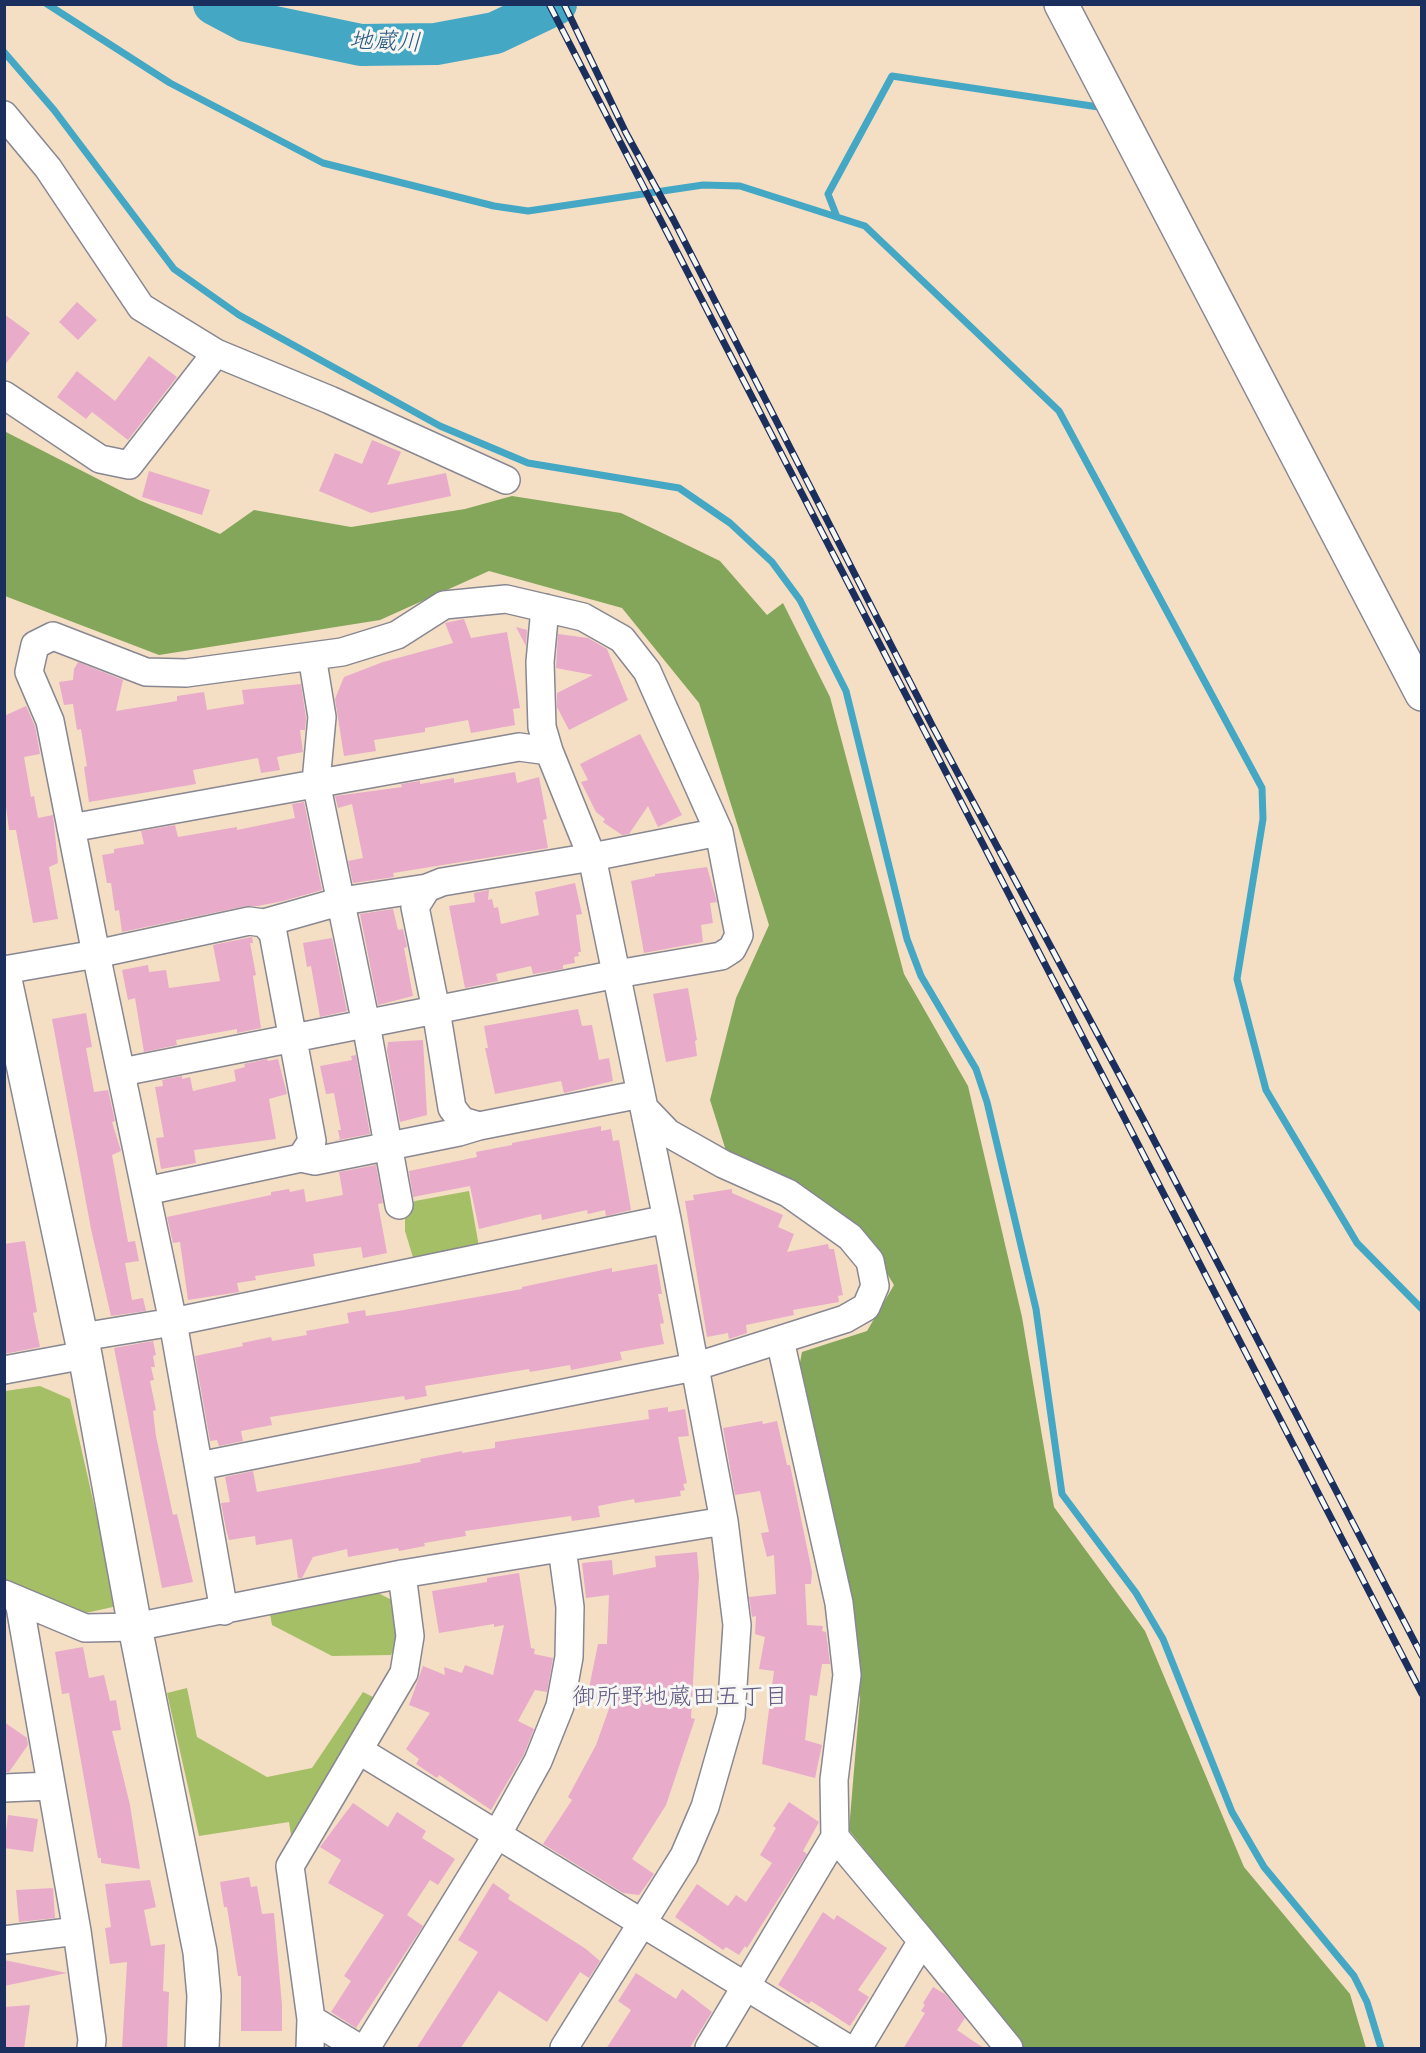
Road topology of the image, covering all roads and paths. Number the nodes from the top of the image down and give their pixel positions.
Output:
1 (1061, 4) edge
2 (4, 115) edge
3 (216, 353) junction
4 (4, 395) edge
5 (506, 480) dead end
6 (545, 608) junction
7 (312, 656) junction
8 (1422, 694) edge
9 (549, 751) junction
10 (316, 782) junction
11 (71, 828) junction
12 (719, 832) junction
13 (592, 857) junction
14 (427, 888) junction
15 (342, 901) junction
16 (264, 923) junction
17 (96, 954) junction
18 (4, 970) edge
19 (617, 974) junction
20 (4, 975) edge
21 (436, 1010) junction
22 (366, 1024) junction
23 (294, 1038) junction
24 (122, 1072) junction
25 (642, 1101) junction
26 (479, 1126) junction
27 (388, 1147) junction
28 (301, 1158) junction
29 (146, 1191) junction
30 (399, 1205) dead end
31 (667, 1219) junction
32 (173, 1322) junction
33 (780, 1340) junction
34 (84, 1346) junction
35 (694, 1367) junction
36 (4, 1370) edge
37 (199, 1466) junction
38 (724, 1521) junction
39 (562, 1548) junction
40 (402, 1574) junction
41 (12, 1597) edge
42 (224, 1611) junction
43 (135, 1627) junction
44 (360, 1751) junction
45 (50, 1786) junction
46 (4, 1788) edge
47 (497, 1834) junction
48 (835, 1837) junction
49 (642, 1923) junction
50 (77, 1931) junction
51 (4, 1940) edge
52 (922, 1941) junction
53 (746, 1987) junction
54 (311, 2019) junction
55 (91, 2049) edge
56 (202, 2049) edge
57 (310, 2049) edge
58 (358, 2049) edge
59 (366, 2049) edge
60 (564, 2049) edge
61 (709, 2049) edge
62 (848, 2049) edge
63 (858, 2049) edge
64 (1009, 2049) edge

1 - 8 street
2 - 3 street
3 - 4 street
3 - 5 street
6 - 7 street
6 - 9 street
6 - 12 street
7 - 10 street
7 - 11 street
9 - 10 street
9 - 13 street
10 - 11 street
10 - 15 street
11 - 17 street
12 - 13 street
12 - 19 street
13 - 14 street
13 - 19 street
14 - 15 street
14 - 21 street
15 - 16 street
15 - 22 street
16 - 17 street
16 - 23 street
17 - 18 street
17 - 24 street
19 - 21 street
19 - 25 street
20 - 34 street
21 - 22 street
21 - 26 street
22 - 23 street
22 - 27 street
23 - 24 street
23 - 28 street
24 - 29 street
25 - 26 street
25 - 31 street
25 - 33 street
26 - 27 street
27 - 28 street
27 - 30 street
28 - 29 street
29 - 32 street
31 - 32 street
31 - 35 street
32 - 34 street
32 - 37 street
33 - 35 street
33 - 48 street
34 - 36 street
34 - 43 street
35 - 37 street
35 - 38 street
37 - 42 street
38 - 39 street
38 - 49 street
39 - 40 street
39 - 47 street
40 - 42 street
40 - 44 street
41 - 43 street
41 - 45 street
42 - 43 street
43 - 56 street
44 - 47 street
44 - 54 street
45 - 46 street
45 - 50 street
47 - 49 street
47 - 59 street
48 - 52 street
48 - 53 street
49 - 53 street
49 - 60 street
50 - 51 street
50 - 55 street
52 - 63 street
52 - 64 street
53 - 61 street
53 - 62 street
54 - 57 street
54 - 58 street

